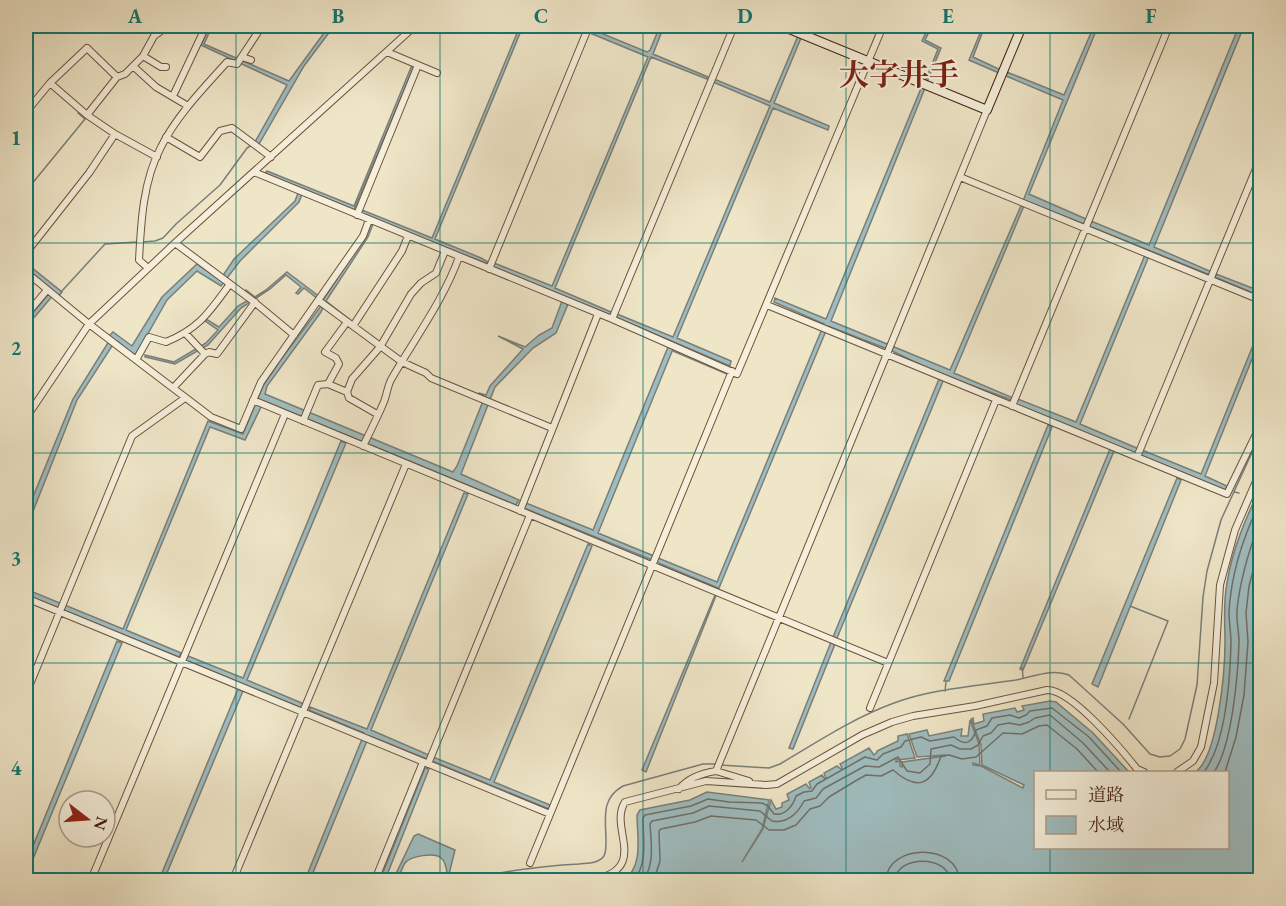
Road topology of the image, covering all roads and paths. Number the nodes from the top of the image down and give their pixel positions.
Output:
1 (168, 26) edge
2 (206, 26) edge
3 (215, 26) edge
4 (228, 26) edge
5 (262, 26) edge
6 (415, 26) edge
7 (589, 26) edge
8 (734, 26) edge
9 (782, 26) edge
10 (883, 26) edge
11 (1022, 26) edge
12 (1169, 26) edge
13 (387, 52) junction
14 (143, 56) junction
15 (239, 60) junction
16 (251, 60) dead end
17 (868, 61) junction
18 (133, 66) junction
19 (418, 66) junction
20 (166, 67) dead end
21 (437, 73) dead end
22 (117, 77) junction
23 (50, 83) junction
24 (173, 96) junction
25 (188, 106) junction
26 (987, 110) junction
27 (26, 112) edge
28 (87, 115) junction
29 (115, 134) junction
30 (166, 137) junction
31 (157, 157) junction
32 (271, 157) junction
33 (1260, 159) edge
34 (254, 172) junction
35 (960, 177) junction
36 (357, 215) junction
37 (369, 220) junction
38 (1087, 225) junction
39 (408, 236) junction
40 (175, 243) junction
41 (445, 251) junction
42 (26, 253) edge
43 (459, 257) junction
44 (148, 268) junction
45 (489, 269) junction
46 (26, 272) edge
47 (1212, 276) junction
48 (226, 281) junction
49 (50, 293) junction
50 (1260, 300) edge
51 (253, 301) junction
52 (322, 303) junction
53 (767, 305) junction
54 (598, 314) junction
55 (26, 315) edge
56 (612, 320) junction
57 (89, 324) junction
58 (350, 324) junction
59 (186, 334) junction
60 (294, 335) junction
61 (380, 347) junction
62 (201, 350) junction
63 (888, 350) junction
64 (136, 360) junction
65 (402, 362) junction
66 (732, 371) junction
67 (328, 384) junction
68 (173, 388) junction
69 (347, 392) junction
70 (185, 398) junction
71 (996, 400) junction
72 (257, 402) junction
73 (1014, 402) junction
74 (285, 414) junction
75 (377, 414) junction
76 (26, 418) edge
77 (303, 422) junction
78 (1260, 426) edge
79 (552, 428) junction
80 (364, 444) junction
81 (1139, 454) junction
82 (406, 464) junction
83 (1260, 472) edge
84 (521, 506) junction
85 (530, 515) junction
86 (654, 561) junction
87 (26, 598) edge
88 (60, 612) junction
89 (779, 617) junction
90 (181, 662) junction
91 (888, 663) junction
92 (26, 694) edge
93 (870, 708) dead end
94 (303, 713) junction
95 (429, 763) junction
96 (718, 766) junction
97 (1142, 771) edge
98 (1178, 771) edge
99 (751, 784) junction
100 (680, 789) junction
101 (550, 814) junction
102 (530, 863) dead end
103 (91, 880) edge
104 (233, 880) edge
105 (375, 880) edge
106 (594, 880) edge

1 - 14 street
2 - 24 street
3 - 4 street
5 - 15 street
6 - 13 street
7 - 45 street
8 - 56 street
9 - 17 street
10 - 17 street
11 - 26 street
12 - 38 street
13 - 19 street
13 - 32 street
14 - 18 street
14 - 20 street
15 - 16 street
15 - 25 street
17 - 26 street
17 - 53 street
18 - 22 street
18 - 24 street
19 - 21 street
19 - 36 street
22 - 23 street
22 - 28 street
23 - 27 street
23 - 28 street
24 - 25 street
25 - 30 street
26 - 35 street
28 - 29 street
29 - 31 street
29 - 42 street
30 - 31 street
30 - 32 street
31 - 44 street
32 - 34 street
33 - 47 street
34 - 36 street
34 - 40 street
35 - 38 street
35 - 63 street
36 - 37 street
37 - 39 street
37 - 52 street
38 - 47 street
38 - 73 street
39 - 41 street
39 - 58 street
40 - 44 street
40 - 48 street
41 - 43 street
41 - 61 street
43 - 45 street
43 - 65 street
44 - 57 street
45 - 54 street
46 - 49 street
47 - 50 street
47 - 81 street
48 - 51 street
48 - 59 street
49 - 55 street
49 - 57 street
51 - 60 street
51 - 62 street
52 - 58 street
52 - 60 street
53 - 63 street
53 - 66 street
54 - 56 street
54 - 79 street
56 - 66 street
57 - 64 street
57 - 76 street
58 - 61 street
58 - 67 street
59 - 62 street
59 - 64 street
60 - 72 street
61 - 65 street
61 - 69 street
62 - 68 street
63 - 71 street
63 - 89 street
64 - 68 street
65 - 75 street
65 - 79 street
66 - 86 street
67 - 69 street
67 - 77 street
68 - 70 street
69 - 75 street
70 - 72 street
70 - 88 street
71 - 73 street
71 - 91 street
72 - 74 street
73 - 81 street
74 - 77 street
74 - 90 street
75 - 80 street
77 - 80 street
78 - 81 street
79 - 84 street
80 - 82 street
82 - 84 street
82 - 94 street
83 - 98 street
84 - 85 street
85 - 86 street
85 - 95 street
86 - 89 street
86 - 101 street
87 - 88 street
88 - 90 street
88 - 92 street
89 - 91 street
89 - 96 street
90 - 94 street
90 - 103 street
91 - 93 street
94 - 95 street
94 - 104 street
95 - 101 street
95 - 105 street
96 - 99 street
96 - 100 street
97 - 99 street
99 - 100 street
100 - 106 street
101 - 102 street

